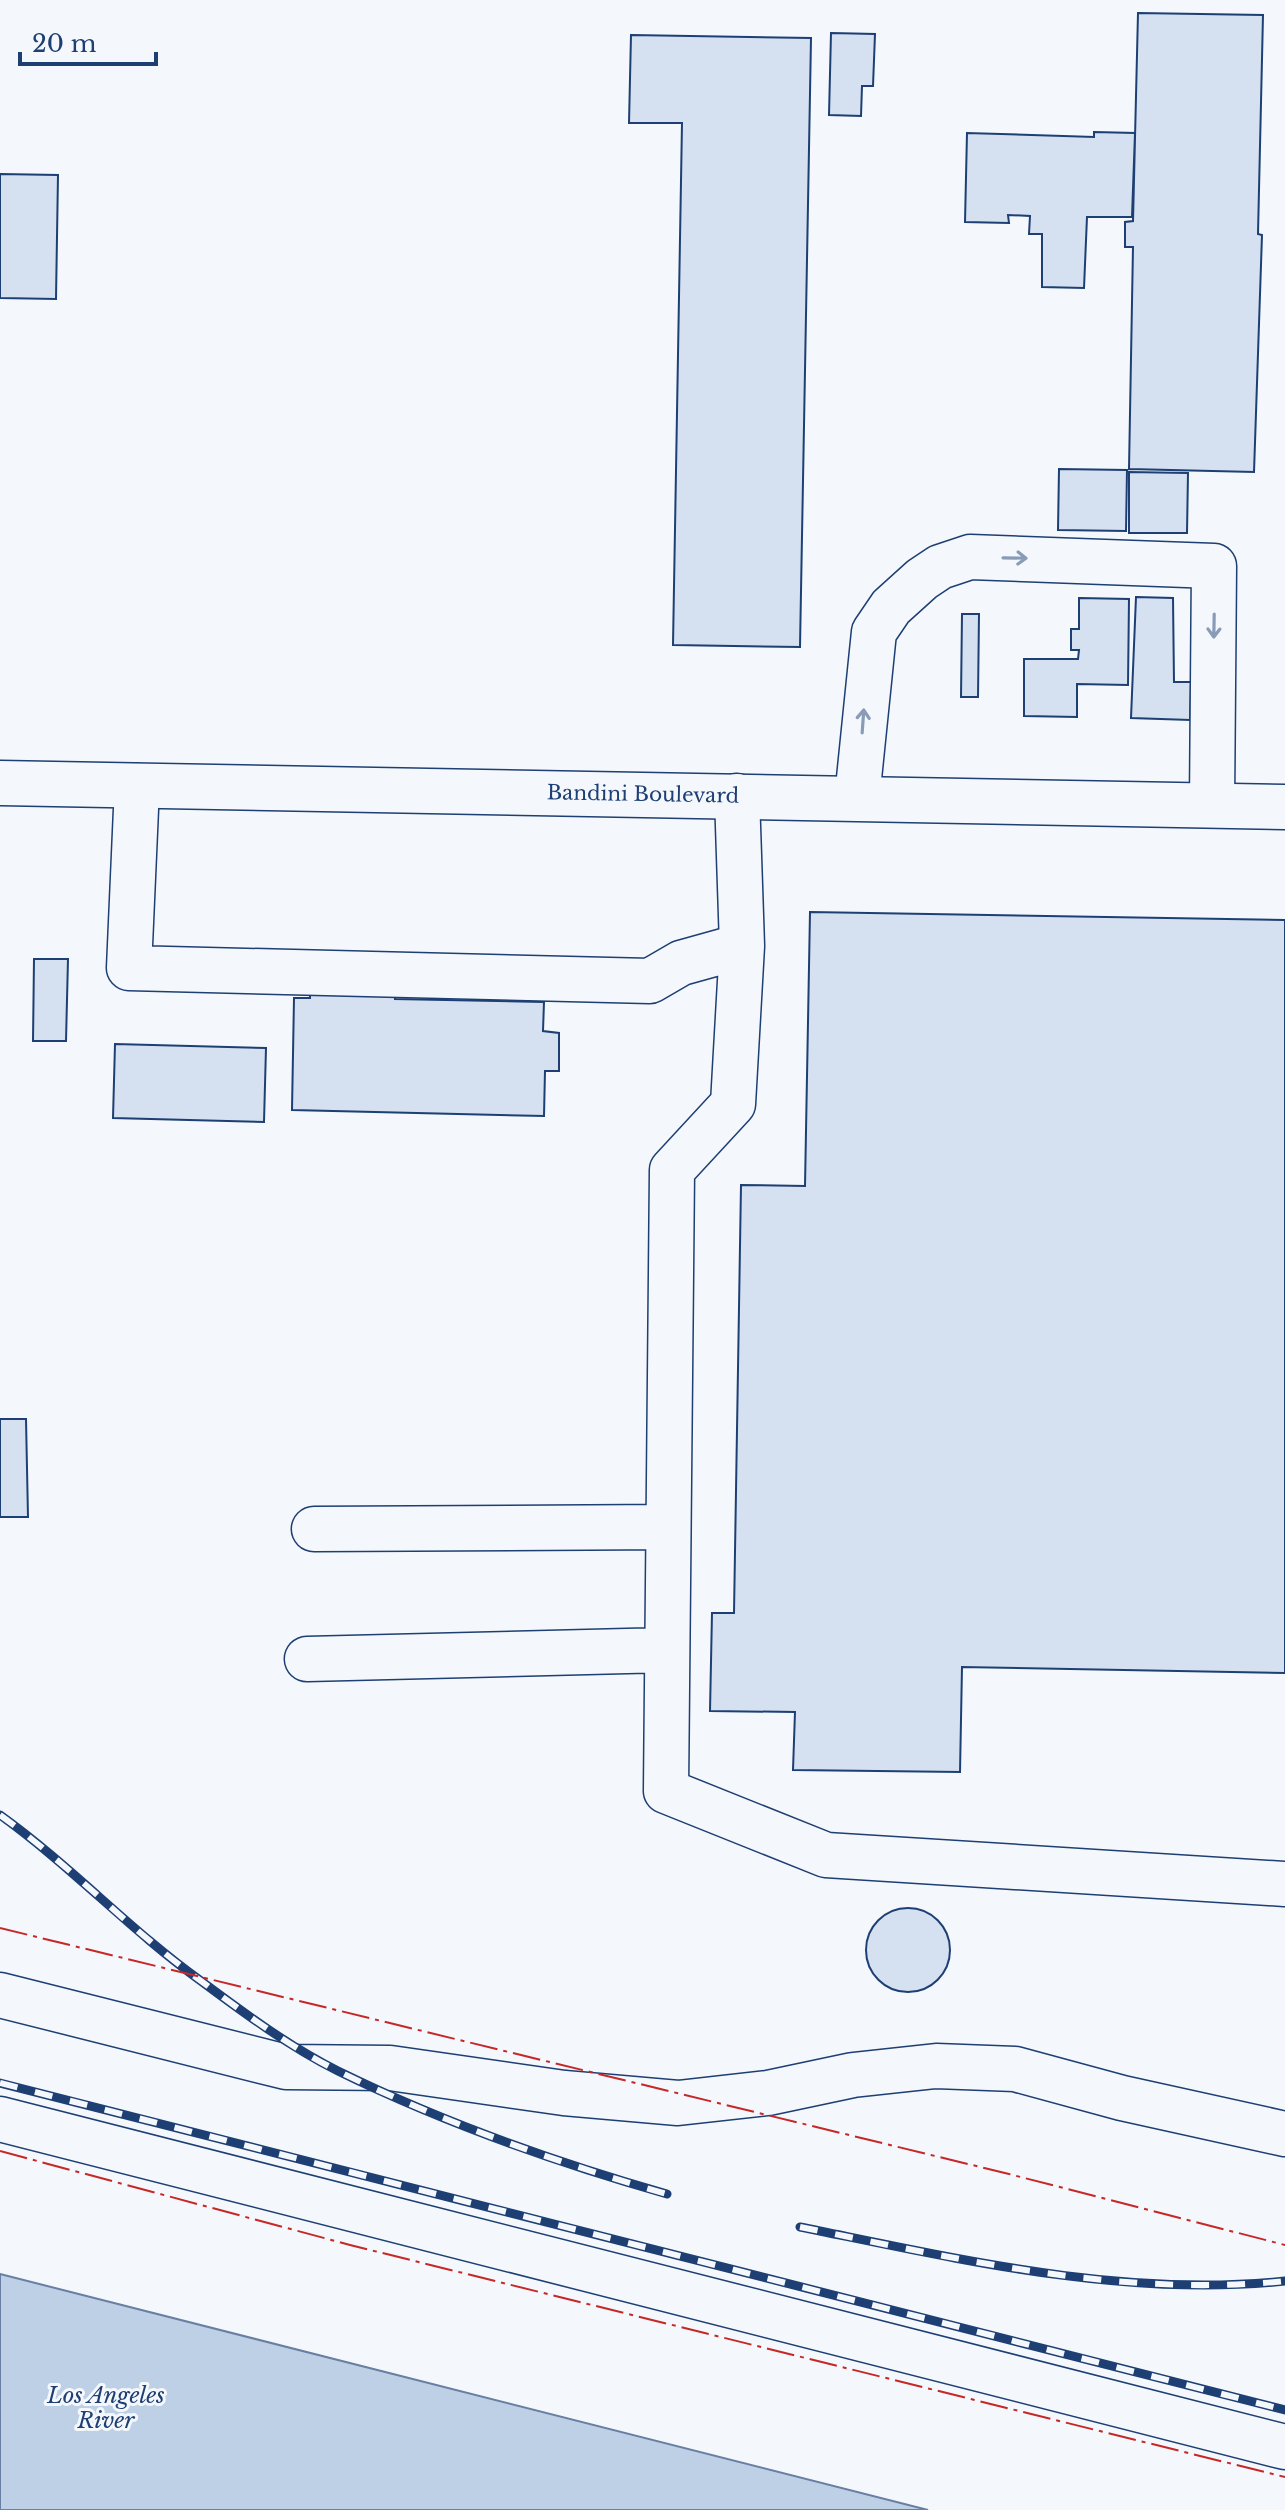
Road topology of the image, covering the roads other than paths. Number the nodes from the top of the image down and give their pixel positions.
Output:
1 (0, 783) edge
2 (137, 786) junction
3 (737, 796) junction
4 (857, 798) junction
5 (1212, 805) junction
6 (1285, 807) edge
7 (742, 946) junction
8 (668, 1527) junction
9 (314, 1529) dead end
10 (667, 1650) junction
11 (307, 1659) dead end
12 (1285, 1884) edge
13 (0, 1995) edge
14 (0, 2119) edge
15 (1285, 2134) edge
16 (1285, 2447) edge

1 - 2 main road, Bandini Boulevard
2 - 3 main road, Bandini Boulevard
2 - 7 main road
3 - 4 main road, Bandini Boulevard
3 - 7 main road
4 - 5 main road, Bandini Boulevard
4 -> 5 main road
5 - 6 main road, Bandini Boulevard
7 - 8 main road
8 - 9 main road
8 - 10 main road
10 - 11 main road
10 - 12 main road
13 - 15 main road
14 - 16 main road

